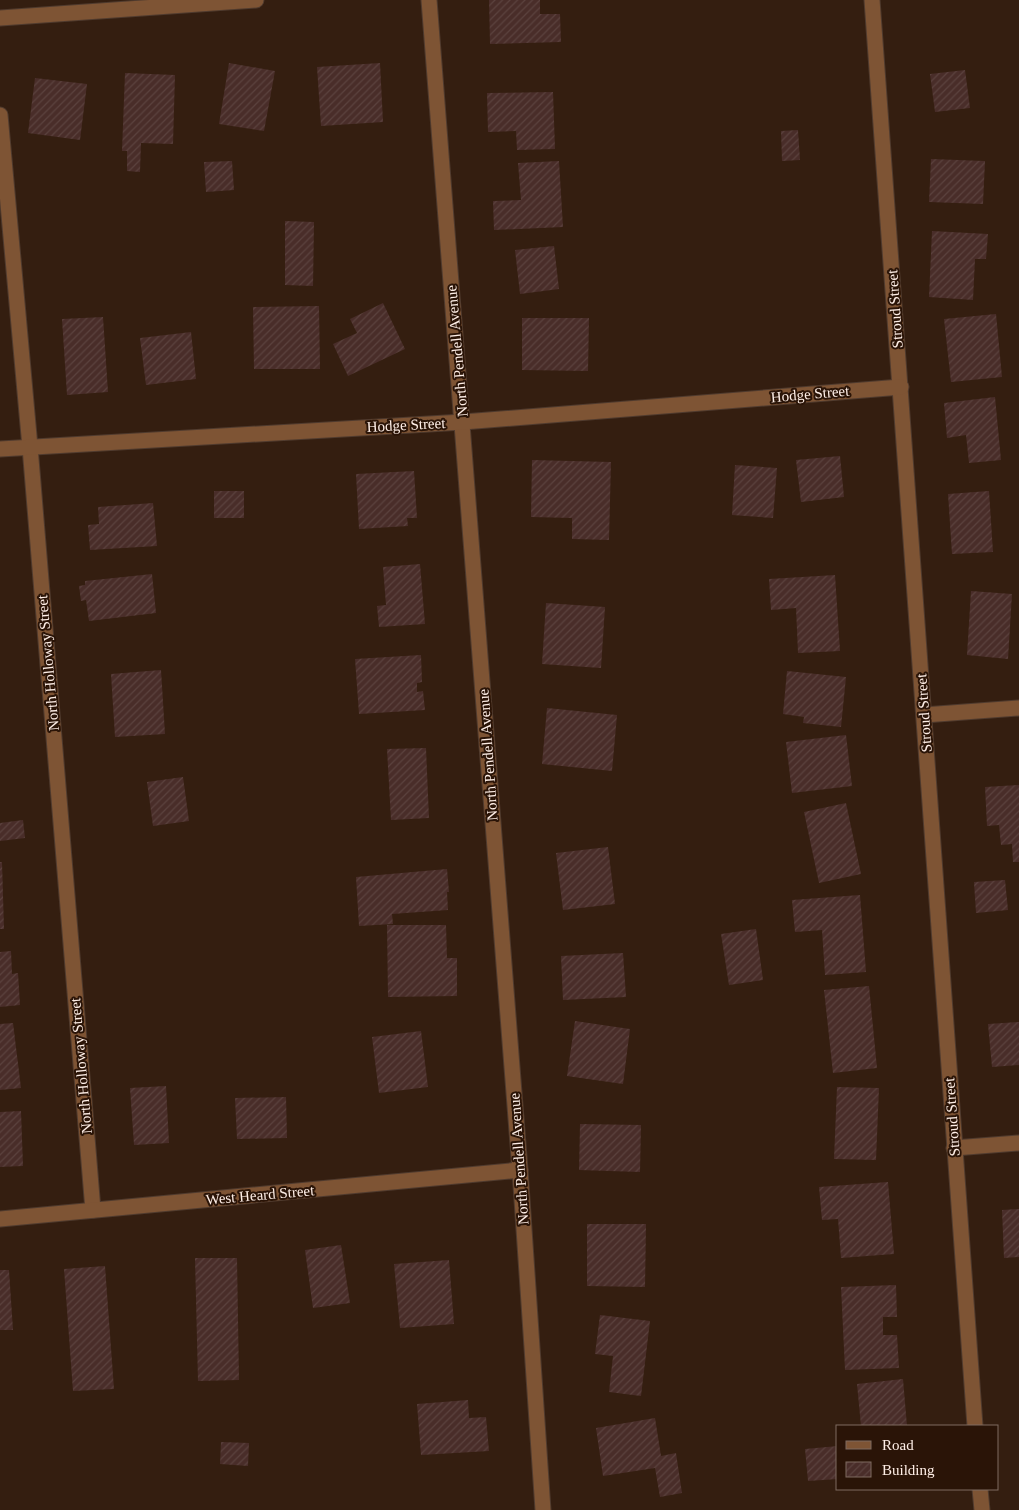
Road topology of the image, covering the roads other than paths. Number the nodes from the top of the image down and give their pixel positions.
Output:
1 (256, 0) edge
2 (430, 0) edge
3 (872, 0) edge
4 (0, 18) edge
5 (0, 115) edge
6 (901, 387) junction
7 (463, 422) junction
8 (30, 447) junction
9 (0, 449) edge
10 (1019, 708) edge
11 (924, 714) junction
12 (1019, 1143) edge
13 (954, 1148) junction
14 (520, 1170) junction
15 (93, 1210) junction
16 (0, 1218) edge
17 (975, 1425) edge
18 (980, 1490) edge
19 (543, 1510) edge
20 (982, 1510) edge

1 - 4 street
2 - 7 street, North Pendell Avenue
3 - 6 street, Stroud Street
5 - 8 street, North Holloway Street
6 - 7 street, Hodge Street
6 - 11 street, Stroud Street
7 - 8 street, Hodge Street
7 - 14 street, North Pendell Avenue
8 - 9 street, Hodge Street
8 - 15 street, North Holloway Street
10 - 11 street
11 - 13 street, Stroud Street
12 - 13 street
13 - 17 street, Stroud Street
14 - 15 street, West Heard Street
14 - 19 street, North Pendell Avenue
15 - 16 street, West Heard Street
18 - 20 street

